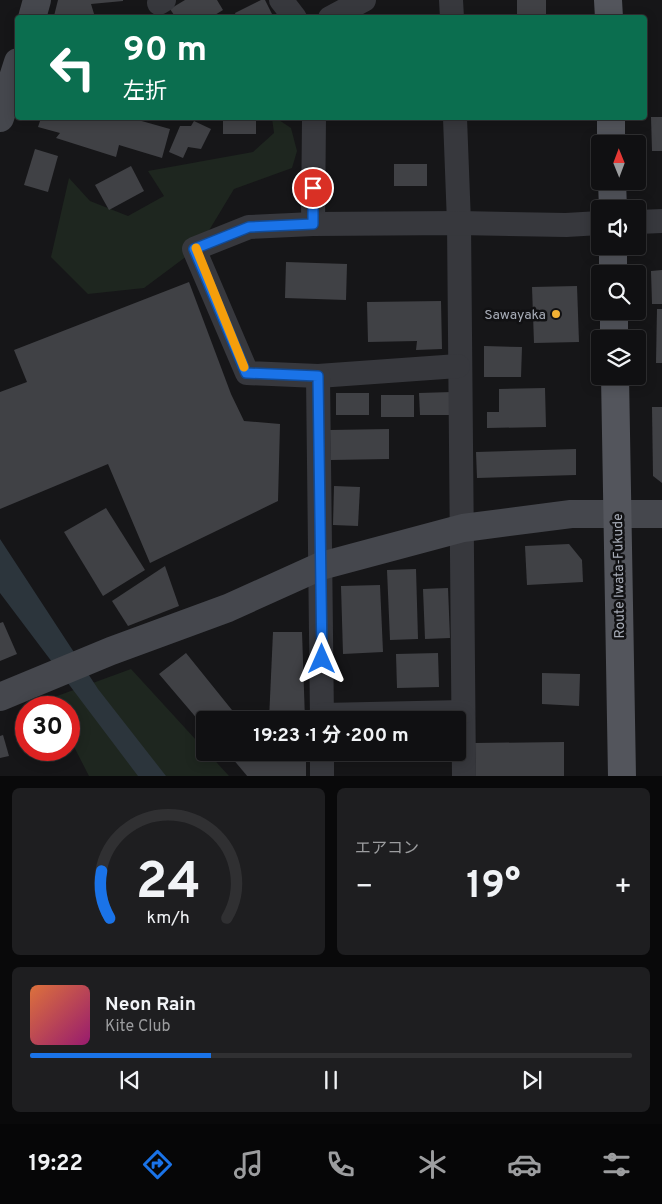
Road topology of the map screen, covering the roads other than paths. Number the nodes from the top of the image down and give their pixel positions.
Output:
1 (37, 0) edge
2 (281, 0) edge
3 (364, 0) edge
4 (451, 0) edge
5 (608, 0) edge
6 (33, 15) edge
7 (293, 15) edge
8 (336, 15) edge
9 (452, 15) edge
10 (609, 15) edge
11 (15, 71) edge
12 (0, 118) edge
13 (314, 120) edge
14 (455, 120) edge
15 (611, 120) edge
16 (611, 135) edge
17 (662, 221) edge
18 (459, 222) junction
19 (646, 222) edge
20 (313, 224) junction
21 (591, 224) edge
22 (458, 366) junction
23 (318, 376) junction
24 (615, 385) edge
25 (617, 514) junction
26 (662, 514) edge
27 (463, 528) junction
28 (321, 566) junction
29 (12, 692) edge
30 (322, 711) edge
31 (463, 711) edge
32 (322, 761) edge
33 (464, 761) edge
34 (322, 776) edge
35 (464, 776) edge
36 (622, 776) edge

1 - 6 street
2 - 7 street
3 - 8 street
4 - 9 street
5 - 10 main road
11 - 12 street
13 - 20 street
14 - 18 street
15 - 16 main road
17 - 19 street
18 - 20 street
18 - 21 street
18 - 22 street
20 - 23 street
22 - 23 street
22 - 27 street
23 - 28 street
24 - 25 main road, Route Iwata-Fukude
25 - 26 street
25 - 27 street
25 - 36 main road, Route Iwata-Fukude
27 - 28 street
27 - 31 street
28 - 29 street
28 - 30 street
32 - 34 street
33 - 35 street

